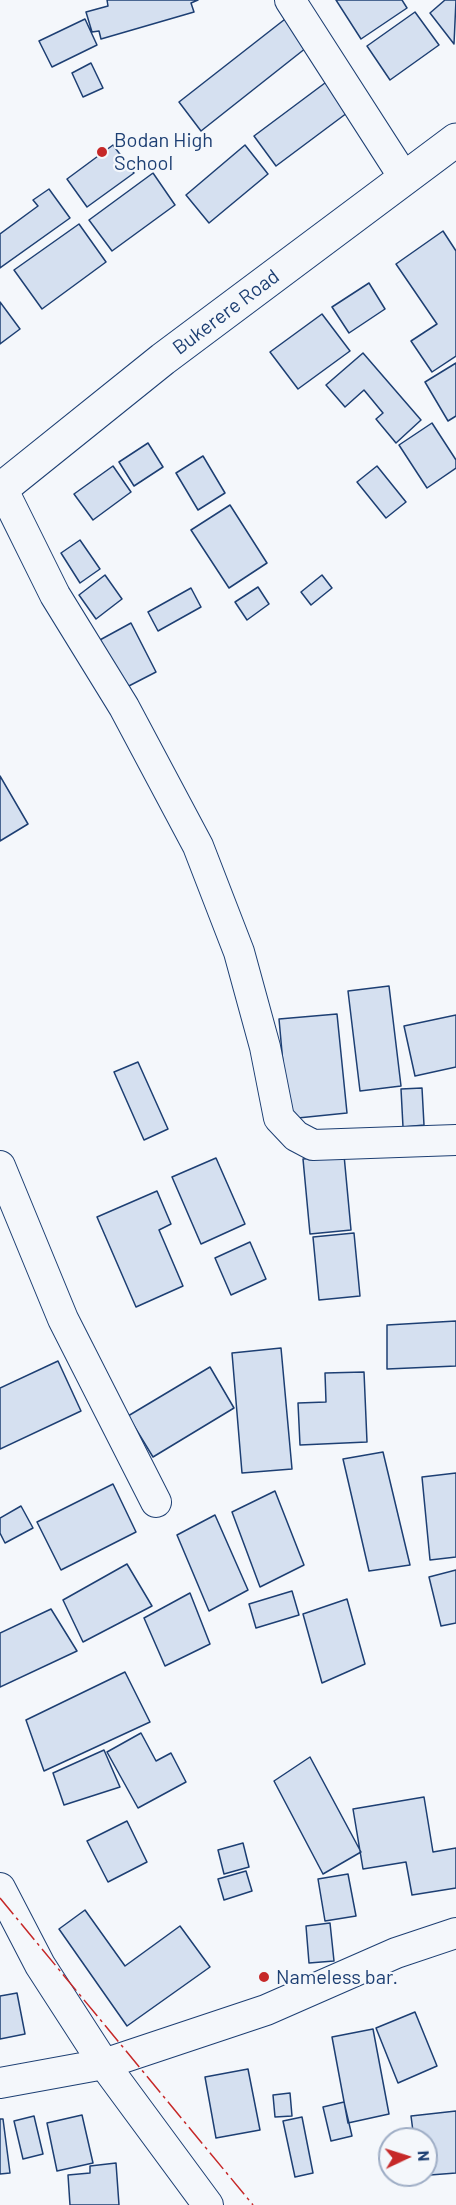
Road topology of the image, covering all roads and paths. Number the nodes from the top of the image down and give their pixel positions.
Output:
1 (290, 0) edge
2 (456, 140) edge
3 (405, 178) junction
4 (1, 489) edge
5 (456, 1140) edge
6 (0, 1166) edge
7 (156, 1502) dead end
8 (0, 1888) edge
9 (456, 1933) edge
10 (104, 2064) junction
11 (0, 2083) edge
12 (208, 2205) edge

1 - 3 street
2 - 3 main road, Bukerere Road
3 - 4 main road, Bukerere Road
4 - 5 street
6 - 7 street
8 - 10 street
9 - 10 street
10 - 11 street
10 - 12 street

